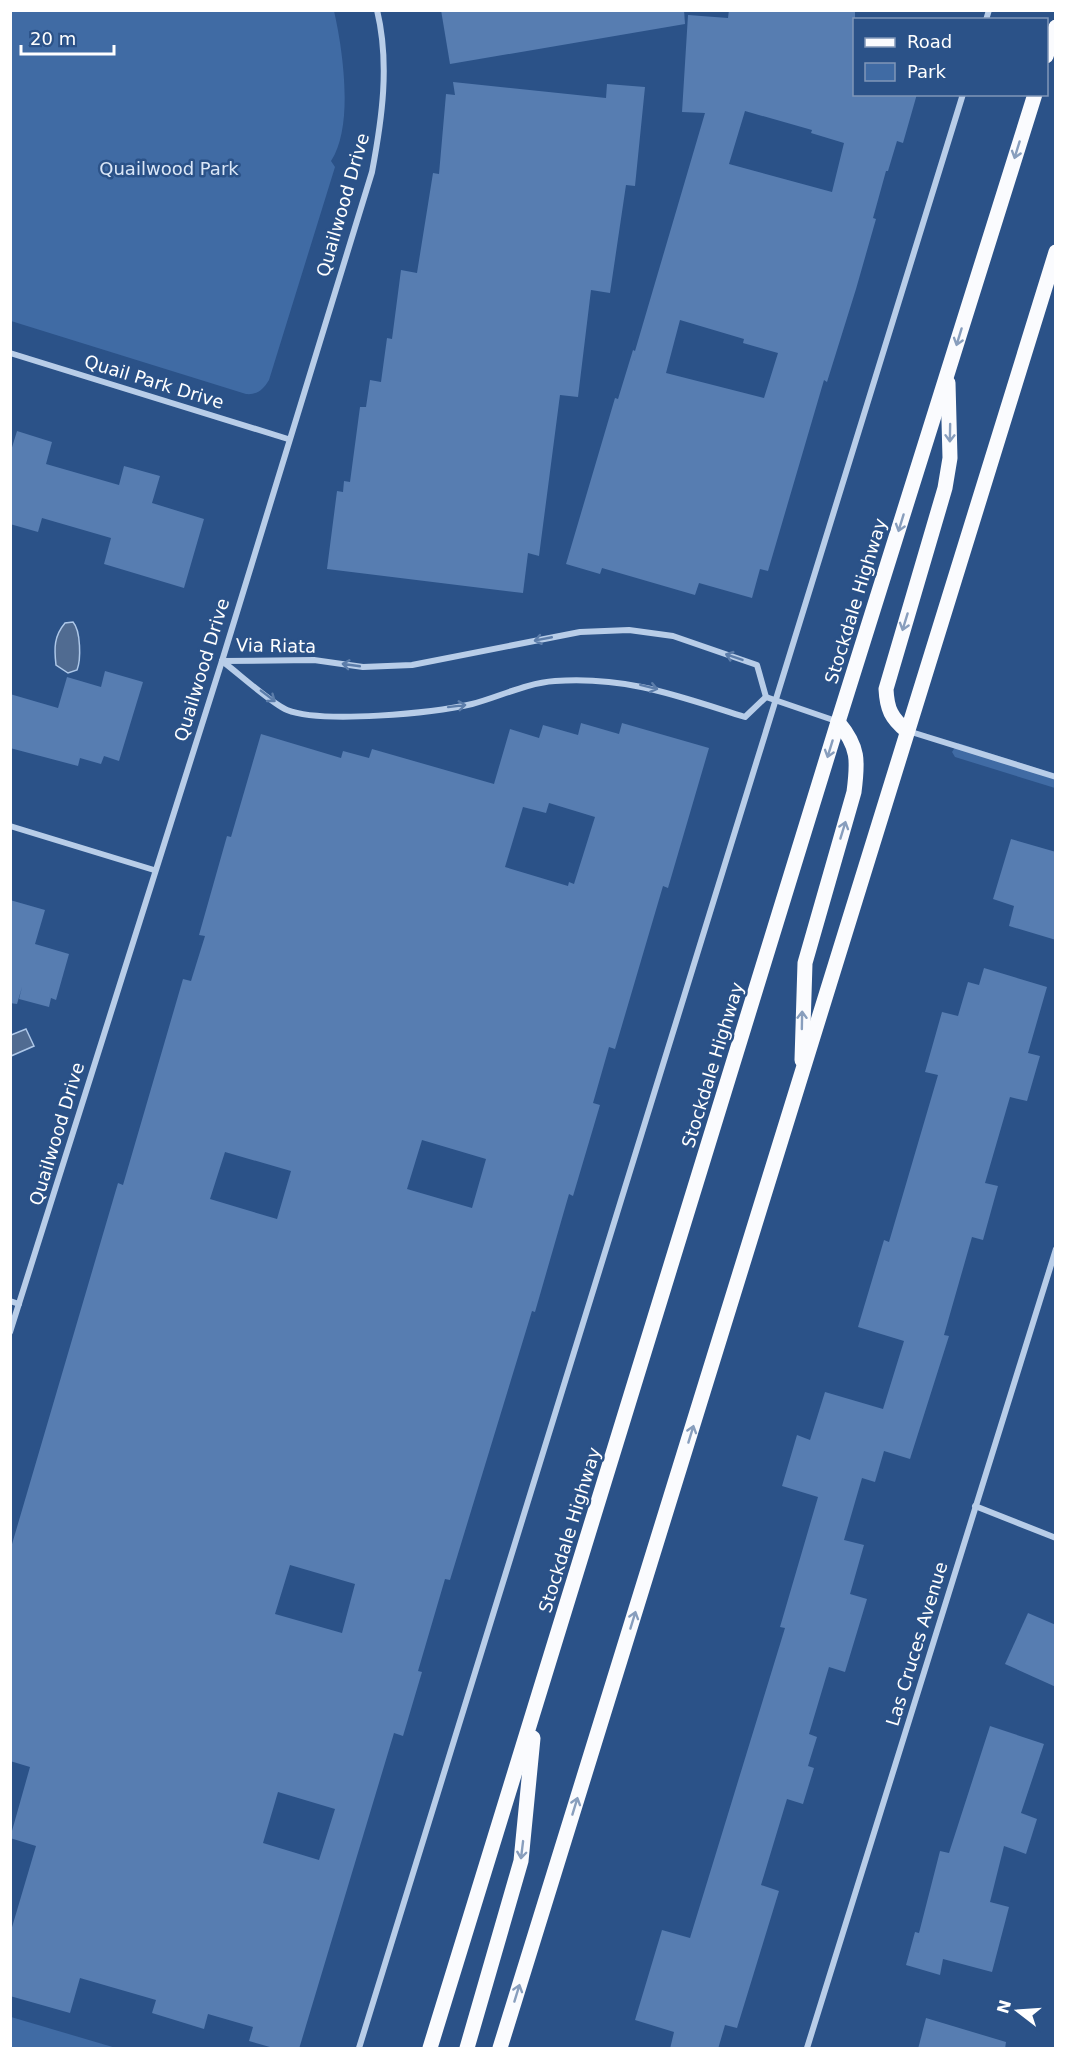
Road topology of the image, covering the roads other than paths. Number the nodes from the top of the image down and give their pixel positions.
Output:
1 (377, 10) edge
2 (1056, 27) edge
3 (1048, 53) edge
4 (962, 96) edge
5 (1034, 96) edge
6 (1056, 252) edge
7 (10, 353) edge
8 (948, 374) junction
9 (288, 439) junction
10 (222, 660) junction
11 (766, 698) junction
12 (775, 701) junction
13 (838, 722) junction
14 (907, 730) junction
15 (1056, 777) edge
16 (10, 826) edge
17 (154, 870) junction
18 (802, 1078) junction
19 (1056, 1249) edge
20 (10, 1301) edge
21 (19, 1304) junction
22 (10, 1332) edge
23 (975, 1506) junction
24 (1056, 1538) edge
25 (536, 1709) junction
26 (359, 2049) edge
27 (430, 2049) edge
28 (467, 2049) edge
29 (500, 2049) edge
30 (807, 2049) edge

1 - 9 street, Quailwood Drive
2 - 3 main road
4 - 12 street
5 -> 8 main road, Stockdale Highway
6 - 14 main road
7 - 9 street, Quail Park Drive
8 -> 13 main road, Stockdale Highway
8 -> 14 main road
9 - 10 street, Quailwood Drive
10 -> 11 street, Via Riata
11 -> 10 street, Via Riata
10 - 17 street, Quailwood Drive
11 - 12 street
12 - 13 street
12 - 26 street
18 -> 13 main road
13 -> 25 main road, Stockdale Highway
14 - 15 street
14 - 18 main road
16 - 17 street
17 - 21 street, Quailwood Drive
29 -> 18 main road
19 - 23 street, Las Cruces Avenue
20 - 21 street
21 - 22 street, Quailwood Drive
23 - 24 street
23 - 30 street, Las Cruces Avenue
25 - 27 main road, Stockdale Highway
25 -> 28 main road

